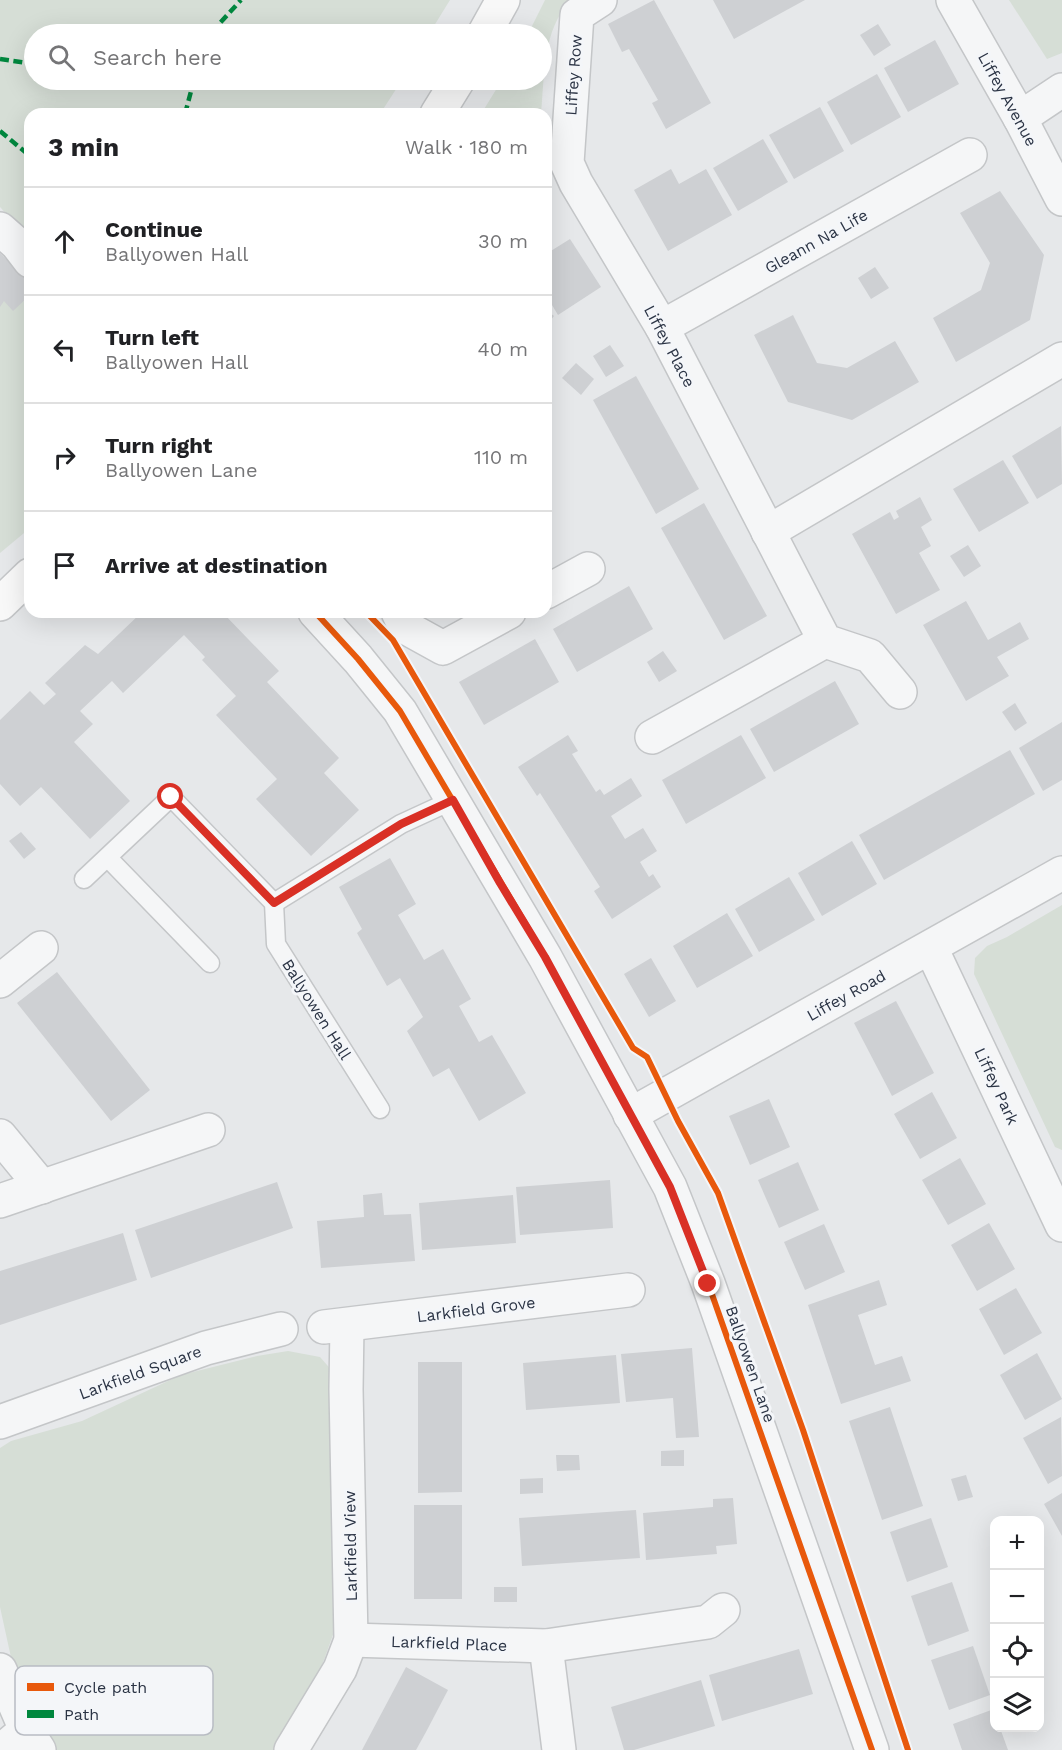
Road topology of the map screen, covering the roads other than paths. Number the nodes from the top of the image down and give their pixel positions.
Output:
1 (503, 0) edge
2 (600, 0) edge
3 (953, 0) edge
4 (490, 24) edge
5 (452, 90) edge
6 (1062, 90) edge
7 (441, 108) edge
8 (1020, 118) junction
9 (970, 155) dead end
10 (556, 172) edge
11 (1062, 199) edge
12 (0, 229) edge
13 (24, 253) edge
14 (662, 327) junction
15 (1062, 359) edge
16 (768, 532) junction
17 (588, 569) dead end
18 (24, 581) edge
19 (552, 589) edge
20 (0, 604) edge
21 (321, 618) edge
22 (401, 618) edge
23 (498, 618) edge
24 (825, 641) junction
25 (900, 692) dead end
26 (652, 737) dead end
27 (453, 800) junction
28 (108, 858) junction
29 (1062, 873) edge
30 (84, 879) dead end
31 (274, 903) junction
32 (42, 948) dead end
33 (931, 948) junction
34 (210, 963) dead end
35 (0, 981) edge
36 (380, 1109) dead end
37 (630, 1115) junction
38 (208, 1130) dead end
39 (0, 1136) edge
40 (42, 1187) junction
41 (0, 1201) edge
42 (1058, 1209) edge
43 (628, 1290) dead end
44 (335, 1326) joint
45 (282, 1329) dead end
46 (0, 1422) edge
47 (723, 1610) dead end
48 (351, 1640) junction
49 (546, 1646) junction
50 (0, 1670) edge
51 (15, 1720) edge
52 (291, 1750) edge
53 (559, 1750) edge
54 (872, 1750) edge

1 - 4 street
2 - 10 street, Liffey Row
3 - 8 street, Liffey Avenue
5 - 7 street
6 - 8 street
8 - 11 street, Liffey Avenue
9 - 14 street, Gleann Na Life
10 - 14 street, Liffey Place
12 - 13 street
14 - 16 street, Liffey Place
15 - 16 street
16 - 24 street, Liffey Place
17 - 19 street
18 - 20 street
21 - 27 street, Ballyowen Lane
22 - 23 street
24 - 25 street
24 - 26 street
27 - 31 lane
27 - 37 street, Ballyowen Lane
28 - 30 lane
28 - 31 lane
28 - 34 lane
29 - 33 street, Liffey Road
31 - 36 lane, Ballyowen Hall
32 - 35 street
33 - 37 street, Liffey Road
33 - 42 street, Liffey Park
37 - 54 street, Ballyowen Lane
38 - 40 street
39 - 40 street
40 - 41 street
43 - 44 street, Larkfield Grove
44 - 48 street, Larkfield View
45 - 46 street, Larkfield Square
47 - 49 street, Larkfield Place
48 - 49 street, Larkfield Place
48 - 52 street, Larkfield View
49 - 53 street
50 - 51 street

